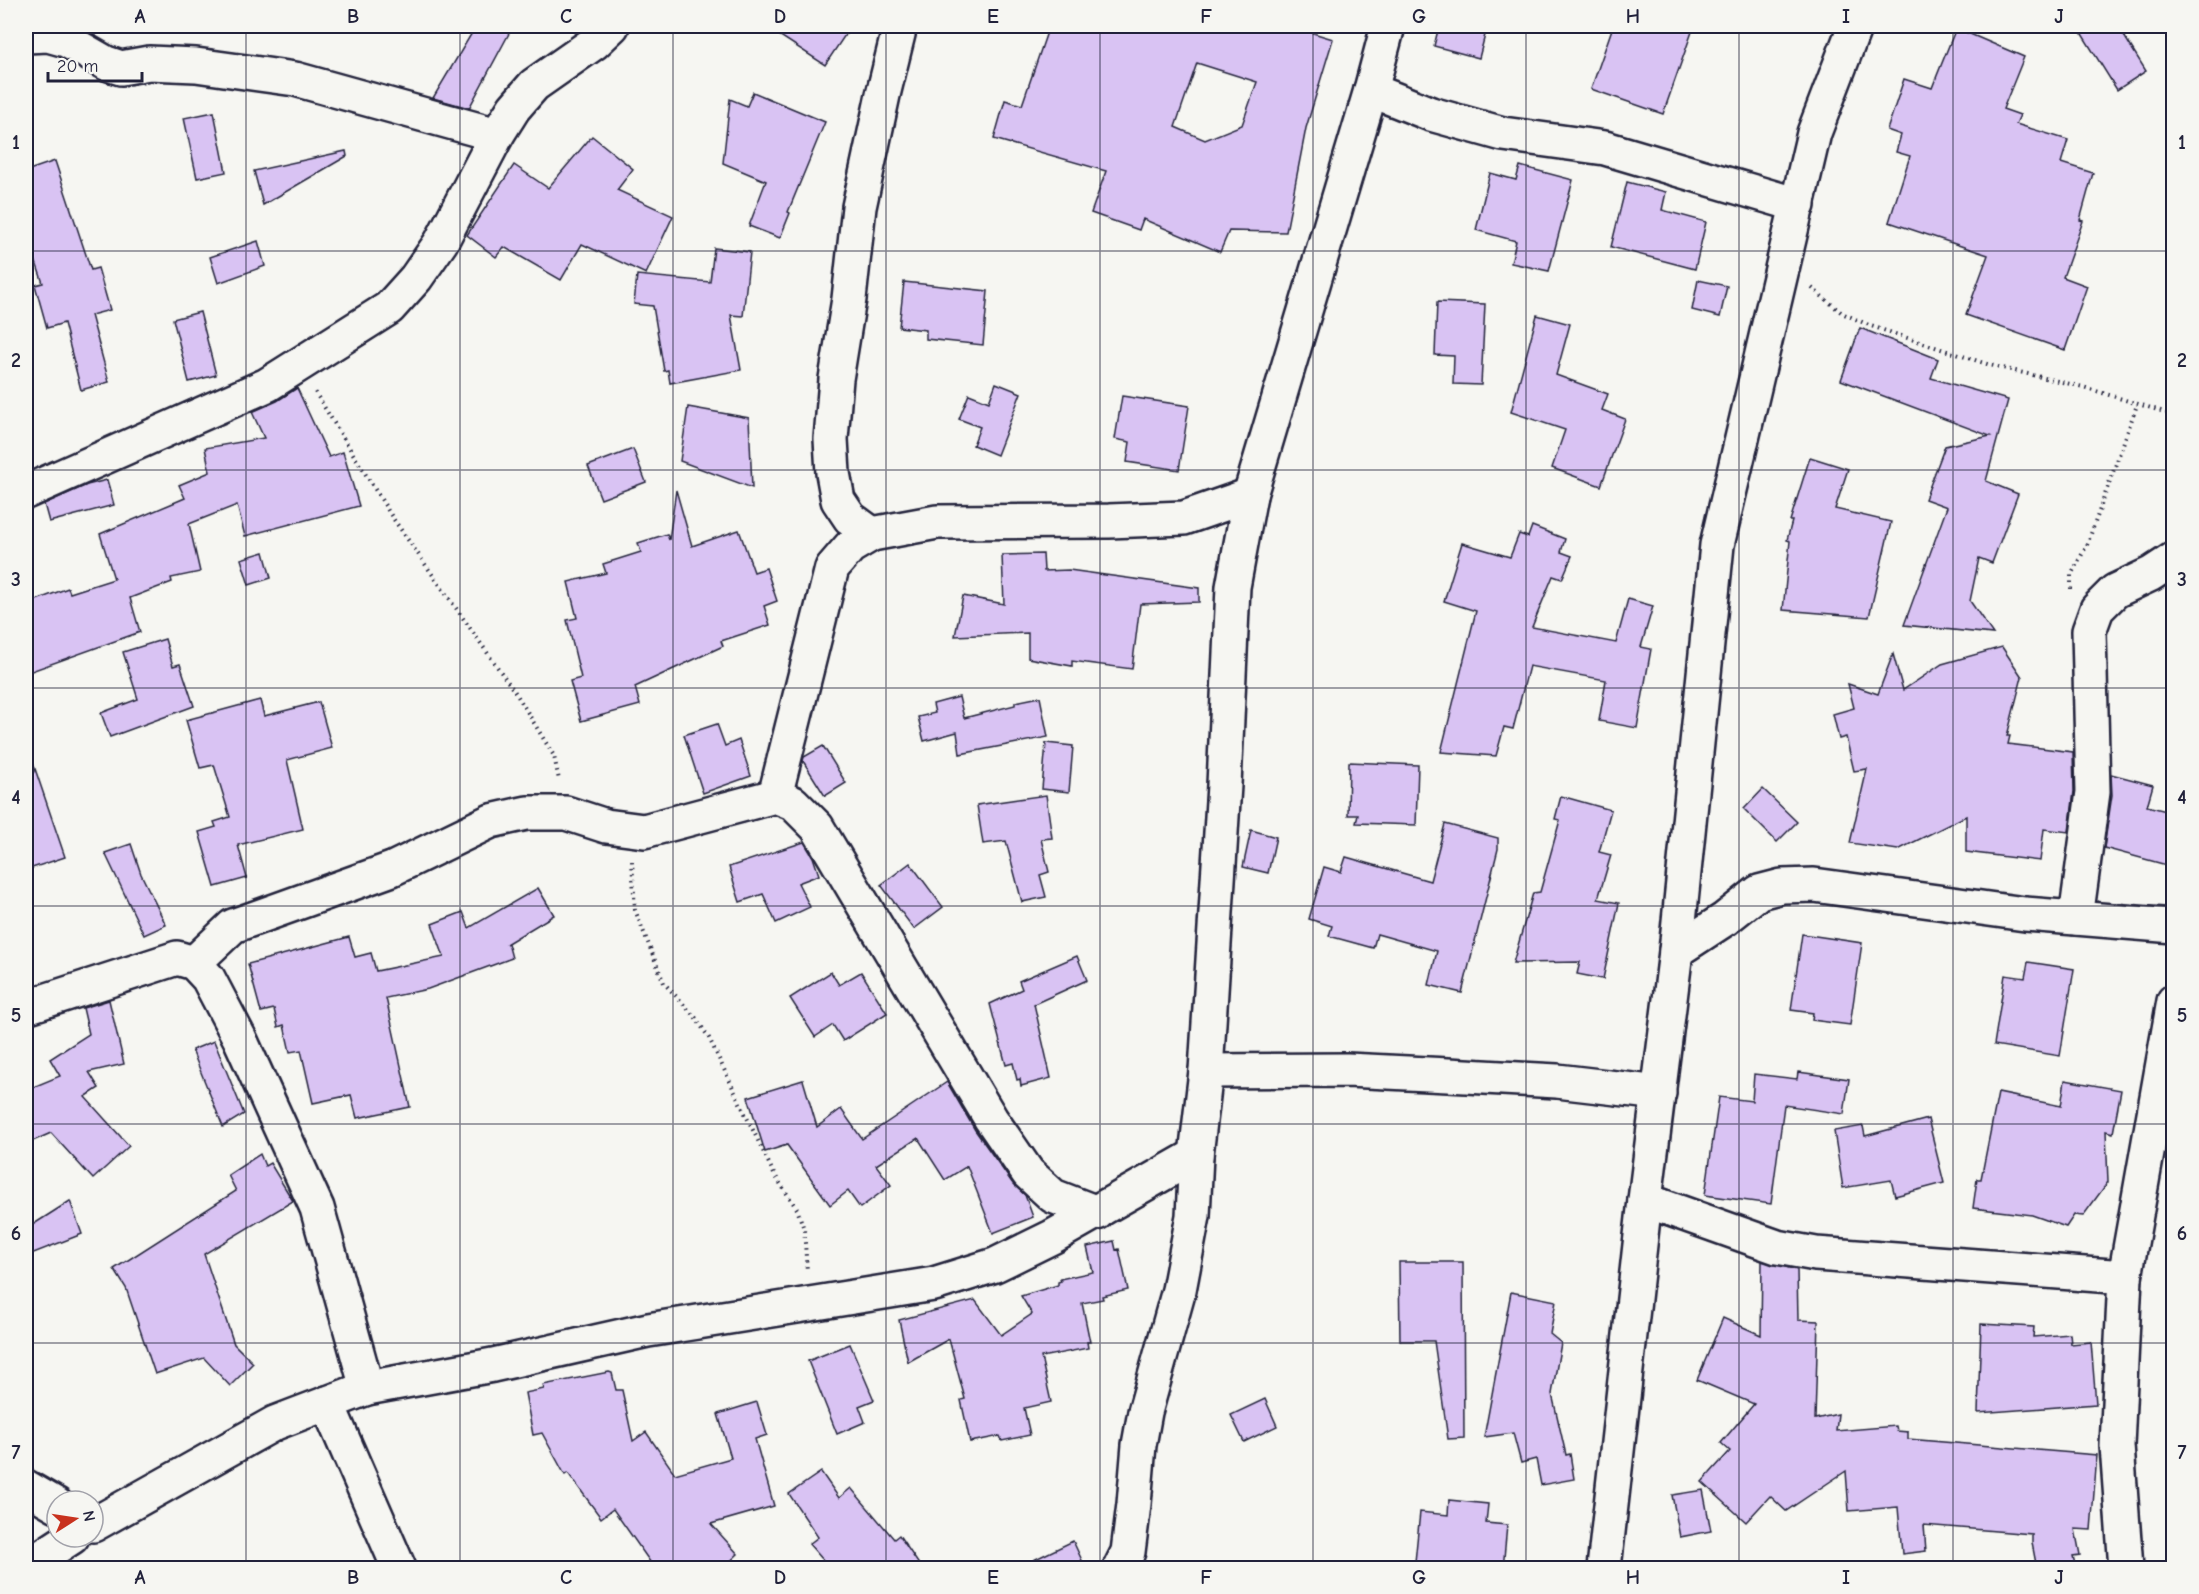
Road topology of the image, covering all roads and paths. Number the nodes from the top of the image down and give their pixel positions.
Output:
1 (612, 26) edge
2 (900, 26) edge
3 (1388, 26) edge
4 (1855, 26) edge
5 (26, 36) edge
6 (1371, 90) junction
7 (497, 135) junction
8 (1798, 205) junction
9 (1784, 255) junction
10 (299, 366) junction
11 (2137, 405) junction
12 (2174, 415) edge
13 (26, 492) edge
14 (1250, 495) junction
15 (872, 534) junction
16 (2174, 559) edge
17 (2089, 631) junction
18 (775, 796) junction
19 (566, 813) junction
20 (634, 830) junction
21 (2076, 918) junction
22 (2174, 926) edge
23 (1676, 951) junction
24 (194, 963) junction
25 (2174, 1001) edge
26 (26, 1006) edge
27 (1206, 1071) junction
28 (1659, 1093) junction
29 (1196, 1155) junction
30 (1645, 1200) junction
31 (1097, 1213) junction
32 (2125, 1277) junction
33 (809, 1305) junction
34 (367, 1388) junction
35 (327, 1403) junction
36 (26, 1487) edge
37 (45, 1498) edge
38 (105, 1518) edge
39 (54, 1549) edge
40 (26, 1567) edge
41 (399, 1569) edge
42 (1120, 1569) edge
43 (1604, 1569) edge
44 (2126, 1569) edge

1 - 7 street
2 - 15 street
3 - 6 street
4 - 8 street
5 - 7 street
6 - 8 street
6 - 14 street
7 - 10 street
8 - 9 street
9 - 11 path
9 - 23 street
10 - 13 street
10 - 19 path
11 - 12 path
11 - 17 path
14 - 15 street
14 - 27 street
15 - 18 street
16 - 17 street
17 - 21 street
18 - 20 street
18 - 31 street
19 - 20 street
19 - 24 street
20 - 33 path
21 - 22 street
21 - 23 street
23 - 28 street
24 - 26 street
24 - 34 street
25 - 32 street
27 - 28 street
27 - 29 street
28 - 30 street
29 - 31 street
29 - 42 street
30 - 32 street
30 - 43 street
31 - 33 street
32 - 44 street
33 - 34 street
34 - 35 street
35 - 38 street
35 - 41 street
36 - 37 street
39 - 40 street

